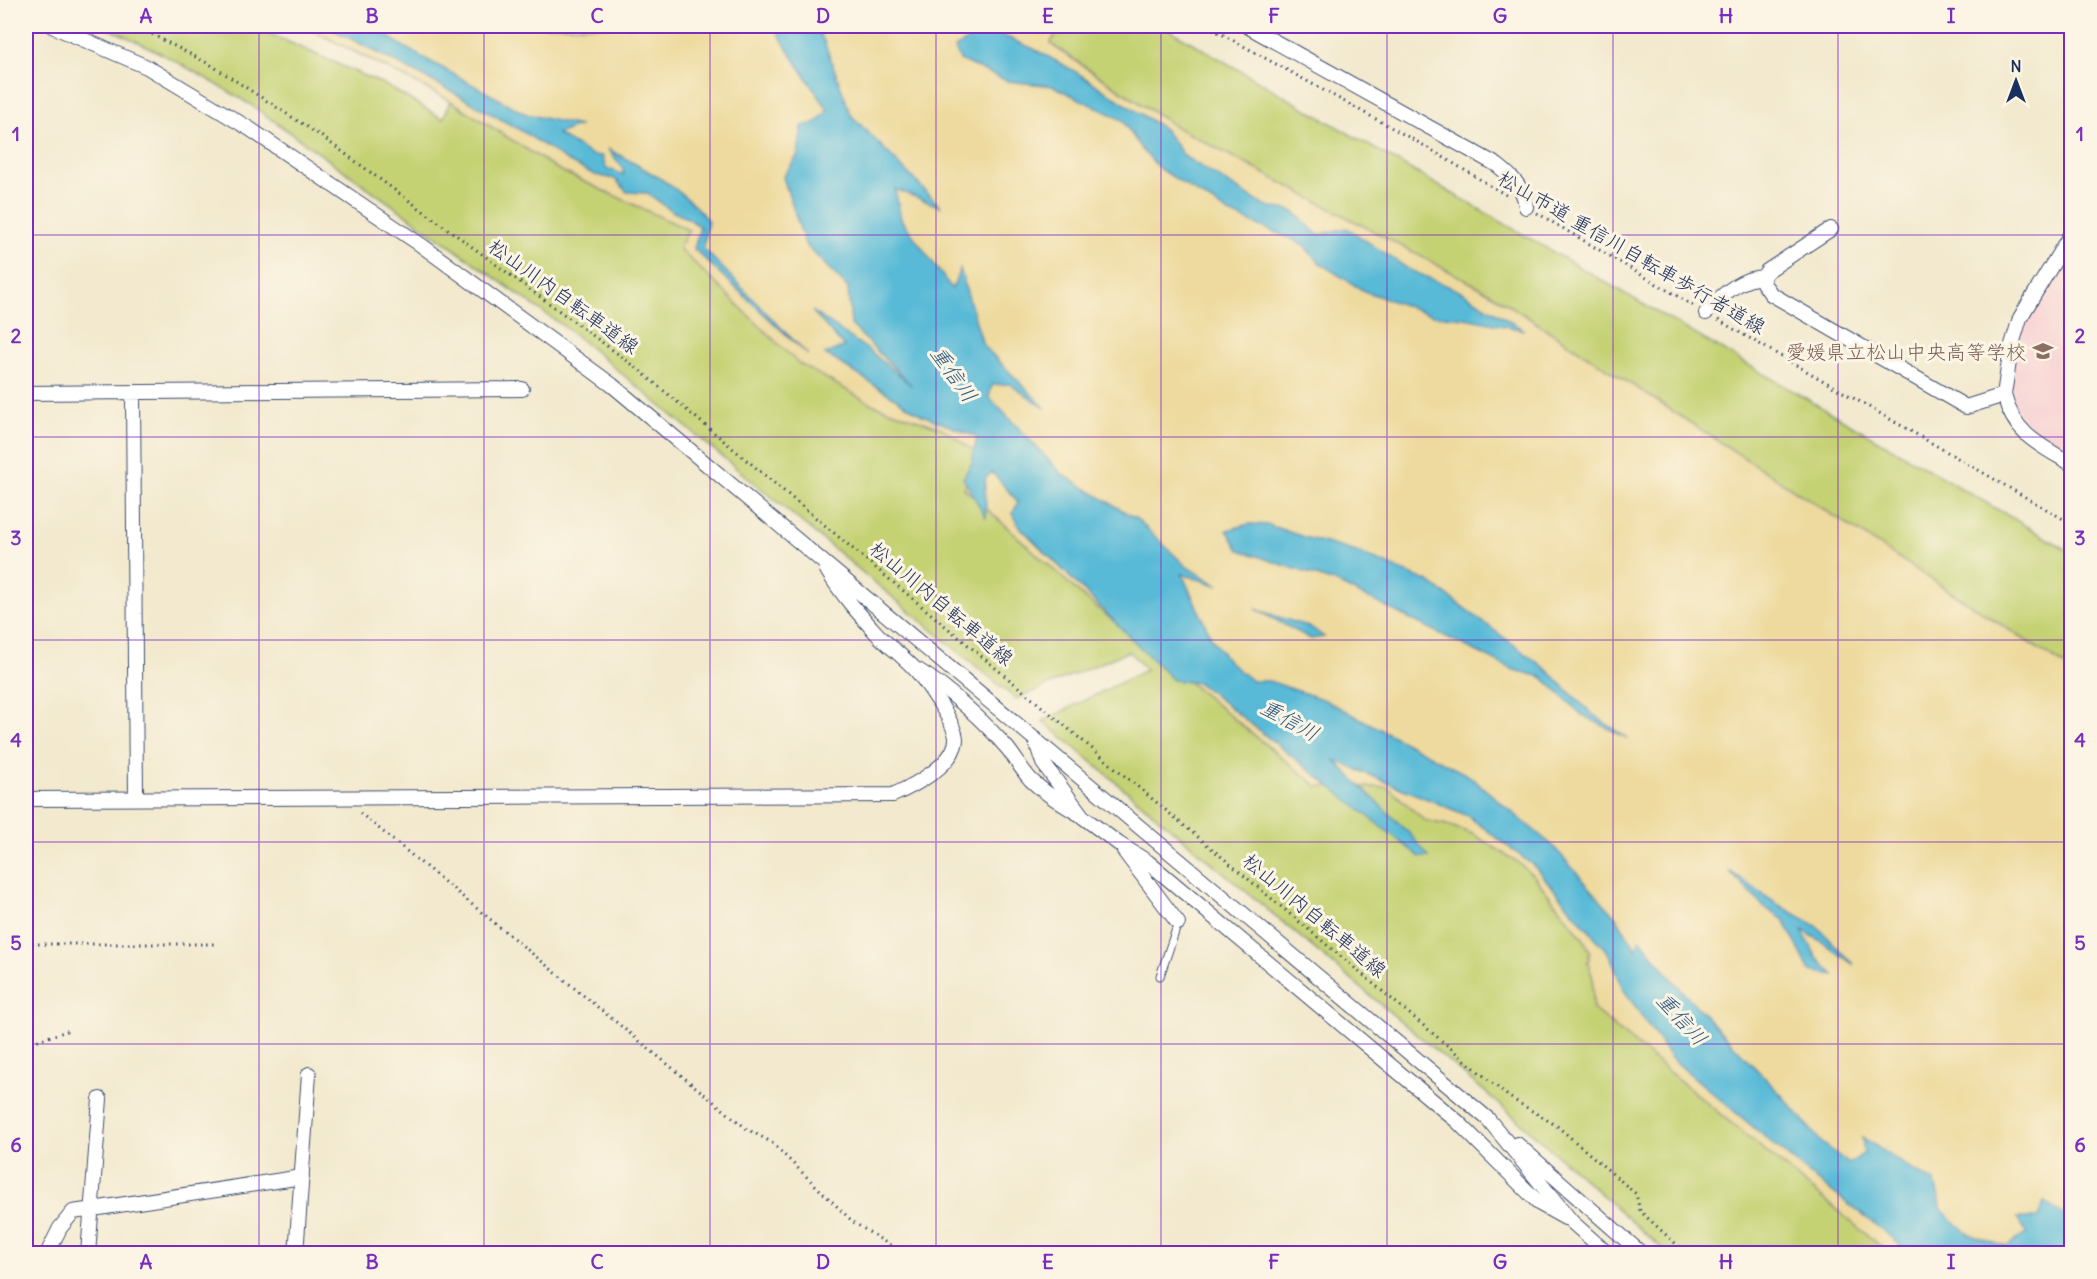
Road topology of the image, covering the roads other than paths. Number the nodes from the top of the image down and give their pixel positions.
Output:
1 (52, 26) edge
2 (1247, 26) edge
3 (1526, 207) road end
4 (1831, 229) dead end
5 (2072, 232) edge
6 (1763, 277) junction
7 (1706, 313) road end
8 (522, 389) dead end
9 (26, 393) edge
10 (133, 393) junction
11 (2004, 395) junction
12 (2072, 464) edge
13 (822, 561) junction
14 (913, 668) junction
15 (1035, 739) junction
16 (136, 798) junction
17 (26, 799) edge
18 (1083, 817) junction
19 (1119, 844) junction
20 (1178, 923) joint
21 (1160, 976) dead end
22 (309, 1074) dead end
23 (100, 1099) dead end
24 (1488, 1119) junction
25 (302, 1177) junction
26 (91, 1209) junction
27 (1572, 1222) junction
28 (88, 1253) edge
29 (47, 1254) edge
30 (97, 1254) edge
31 (296, 1254) edge
32 (1608, 1254) edge
33 (1642, 1254) edge

1 - 13 street
2 - 3 street
4 - 6 street
5 - 11 street
6 - 7 street
6 - 11 street
8 - 10 street
9 - 10 street
10 - 16 street
11 - 12 street
13 - 14 street
13 - 15 street
14 - 16 street
14 - 18 street
15 - 18 street
15 - 24 street
16 - 17 street
18 - 19 street
19 - 20 street
19 - 27 street
20 - 21 lane
22 - 25 street
23 - 26 street
24 - 27 street
24 - 33 street
25 - 26 street
25 - 31 street
26 - 28 street
26 - 29 street
27 - 32 street
28 - 30 street

